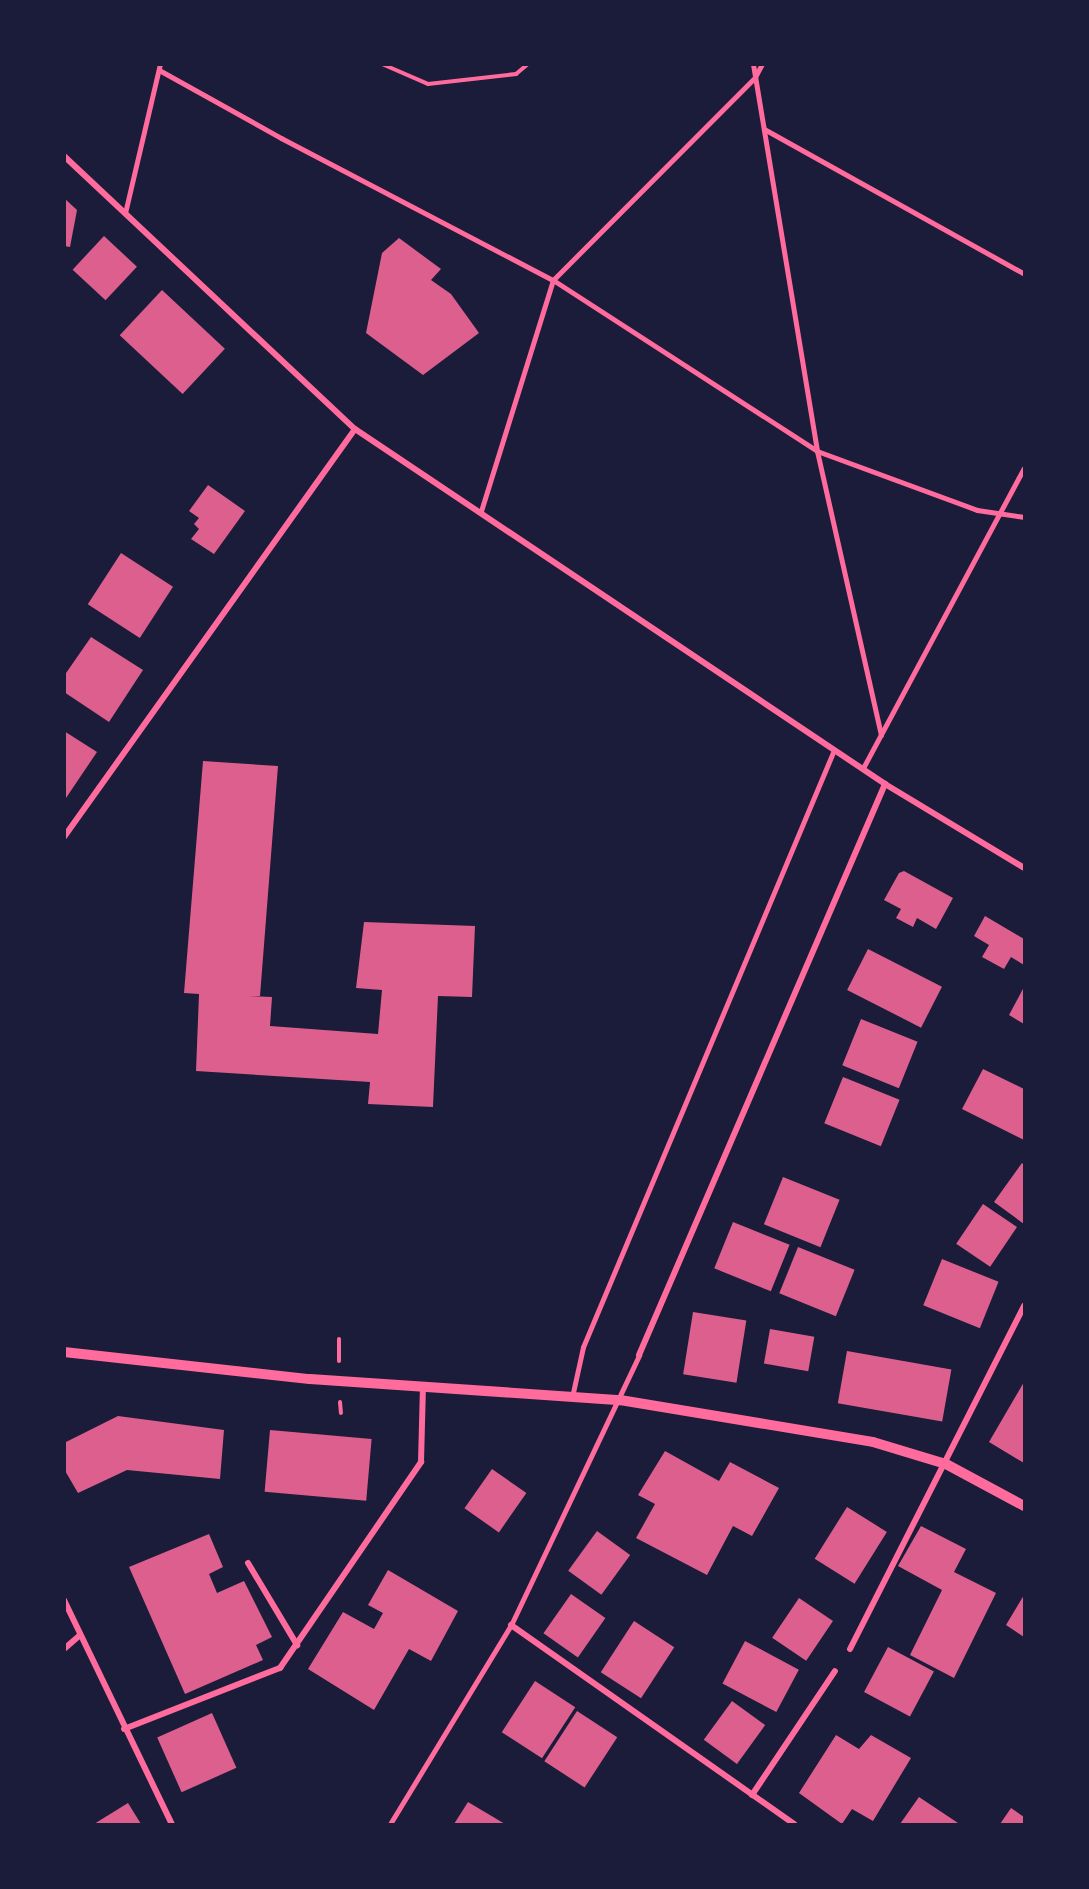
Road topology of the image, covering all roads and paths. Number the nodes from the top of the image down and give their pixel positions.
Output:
1 (382, 64) edge
2 (528, 64) edge
3 (753, 64) edge
4 (762, 64) edge
5 (160, 67) edge
6 (755, 77) junction
7 (764, 129) junction
8 (64, 156) edge
9 (125, 213) junction
10 (1024, 274) edge
11 (553, 280) junction
12 (355, 429) junction
13 (817, 452) junction
14 (1024, 468) edge
15 (481, 511) junction
16 (999, 514) junction
17 (1024, 516) edge
18 (880, 735) junction
19 (834, 750) junction
20 (863, 768) junction
21 (885, 784) junction
22 (65, 832) edge
23 (1024, 868) edge
24 (1024, 1306) edge
25 (64, 1352) edge
26 (639, 1355) joint
27 (423, 1386) junction
28 (572, 1396) junction
29 (620, 1400) junction
30 (946, 1464) junction
31 (1024, 1506) edge
32 (248, 1563) dead end
33 (64, 1599) edge
34 (511, 1624) junction
35 (80, 1635) junction
36 (297, 1645) junction
37 (64, 1649) edge
38 (850, 1649) dead end
39 (835, 1671) dead end
40 (124, 1729) junction
41 (752, 1795) junction
42 (172, 1824) edge
43 (390, 1824) edge
44 (794, 1824) edge

1 - 2 path
3 - 6 street
4 - 6 street
5 - 9 street
5 - 11 street
6 - 7 street
6 - 11 street
7 - 10 street
7 - 13 street
8 - 9 street
9 - 12 street
11 - 13 street
11 - 15 street
12 - 15 street
12 - 22 street
13 - 16 street
13 - 18 street
14 - 16 street
15 - 19 street
16 - 17 street
16 - 18 street
18 - 20 street
19 - 20 street
19 - 28 street
20 - 21 street
21 - 23 street
21 - 26 street
24 - 30 street
25 - 27 street
26 - 29 street
27 - 28 street
27 - 36 street
28 - 29 street
29 - 30 street
29 - 34 street
30 - 31 street
30 - 38 street
32 - 36 street
33 - 35 street
34 - 41 street
34 - 43 street
35 - 37 street
35 - 40 street
36 - 40 street
39 - 41 street
40 - 42 street
41 - 44 street

